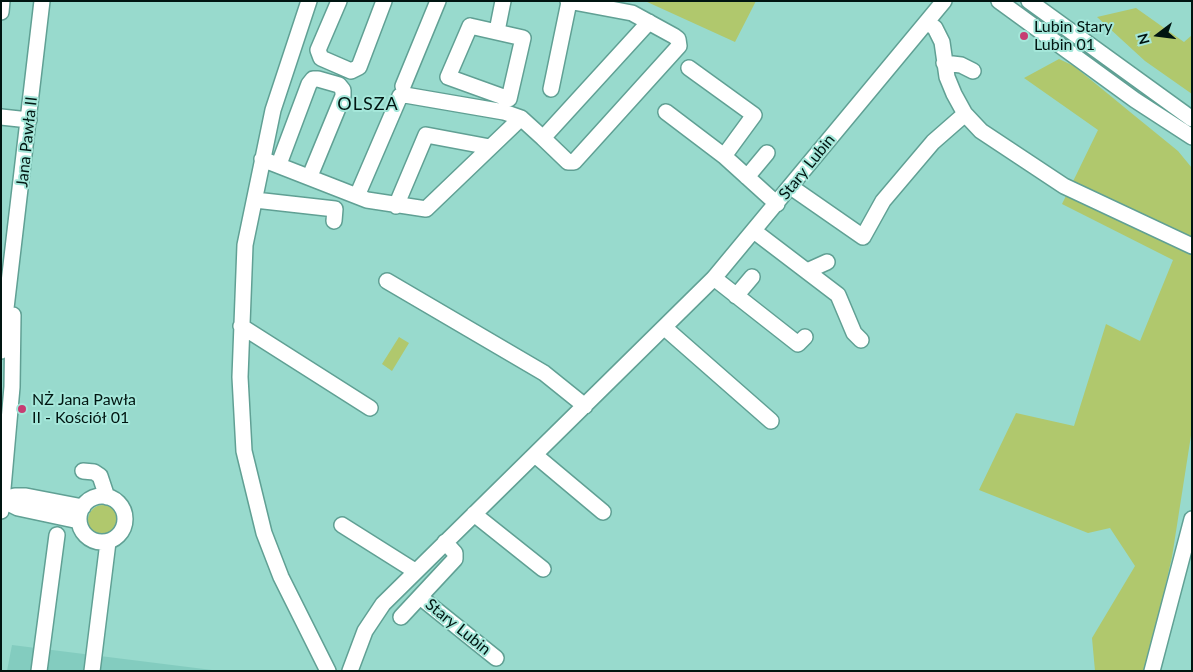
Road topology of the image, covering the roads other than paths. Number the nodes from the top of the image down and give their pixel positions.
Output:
1 (2, 1) edge
2 (42, 1) edge
3 (308, 1) edge
4 (338, 1) edge
5 (384, 1) edge
6 (438, 1) edge
7 (503, 1) edge
8 (569, 1) edge
9 (944, 1) edge
10 (999, 1) edge
11 (1029, 1) edge
12 (1, 12) edge
13 (649, 22) junction
14 (927, 22) junction
15 (498, 31) junction
16 (944, 63) junction
17 (689, 68) dead end
18 (973, 71) dead end
19 (403, 86) dead end
20 (551, 89) dead end
21 (666, 112) dead end
22 (965, 114) junction
23 (1, 117) edge
24 (521, 118) junction
25 (1192, 119) edge
26 (29, 120) junction
27 (1192, 137) edge
28 (543, 138) junction
29 (490, 147) junction
30 (767, 153) dead end
31 (724, 156) junction
32 (262, 159) junction
33 (279, 164) junction
34 (310, 176) junction
35 (748, 177) junction
36 (791, 187) junction
37 (358, 196) junction
38 (255, 200) junction
39 (777, 204) junction
40 (396, 206) junction
41 (334, 221) dead end
42 (754, 231) junction
43 (1192, 246) edge
44 (827, 262) dead end
45 (807, 271) junction
46 (752, 277) dead end
47 (714, 278) junction
48 (387, 280) dead end
49 (736, 296) junction
50 (6, 318) edge
51 (241, 326) junction
52 (665, 328) junction
53 (805, 338) dead end
54 (861, 340) dead end
55 (1, 351) edge
56 (585, 406) junction
57 (370, 408) dead end
58 (771, 421) dead end
59 (535, 455) junction
60 (2, 503) edge
61 (91, 506) junction
62 (603, 512) dead end
63 (474, 514) junction
64 (1192, 519) edge
65 (342, 525) dead end
66 (57, 535) dead end
67 (103, 542) junction
68 (446, 542) junction
69 (543, 569) dead end
70 (415, 572) junction
71 (420, 597) junction
72 (401, 617) dead end
73 (496, 658) dead end
74 (39, 671) edge
75 (92, 671) edge
76 (328, 671) edge
77 (350, 671) edge
78 (1152, 671) edge

1 - 12 street
2 - 26 street, Jana Pawła II
3 - 32 street
4 - 5 street
6 - 19 street
7 - 15 street
8 - 13 street
8 - 20 street
9 - 14 street, Stary Lubin
10 - 27 street
11 - 25 street
13 - 28 street
13 - 28 street
14 - 16 street
14 - 36 street, Stary Lubin
15 - 15 street
16 - 18 street
16 - 22 street
17 - 31 street
21 - 31 street
22 - 36 street
22 - 43 street
23 - 26 street
24 - 28 street
24 - 29 street
24 - 37 street
26 - 50 street, Jana Pawła II
29 - 40 street
29 - 40 street
30 - 35 street
31 - 35 street
32 - 33 street
32 - 38 street
33 - 34 street
33 - 34 street
34 - 37 street
35 - 39 street
36 - 39 street, Stary Lubin
37 - 40 street
38 - 41 street
38 - 51 street
39 - 42 street, Stary Lubin
42 - 45 street
42 - 47 street, Stary Lubin
44 - 45 street
45 - 54 street
46 - 49 street
47 - 49 street
47 - 52 street, Stary Lubin
48 - 56 street
49 - 53 street
50 - 55 street, Jana Pawła II
50 - 60 street, Jana Pawła II
51 - 57 street
51 - 76 street
52 - 56 street, Stary Lubin
52 - 58 street
56 - 59 street, Stary Lubin
59 - 62 street
59 - 63 street, Stary Lubin
60 - 61 street
61 - 67 street
61 - 67 street
63 - 68 street, Stary Lubin
63 - 69 street
64 - 78 street
65 - 70 street
66 - 74 street
67 - 75 street
68 - 70 street, Stary Lubin
68 - 71 street, Stary Lubin
70 - 77 street, Stary Lubin
71 - 72 street, Stary Lubin
71 - 73 street, Stary Lubin

